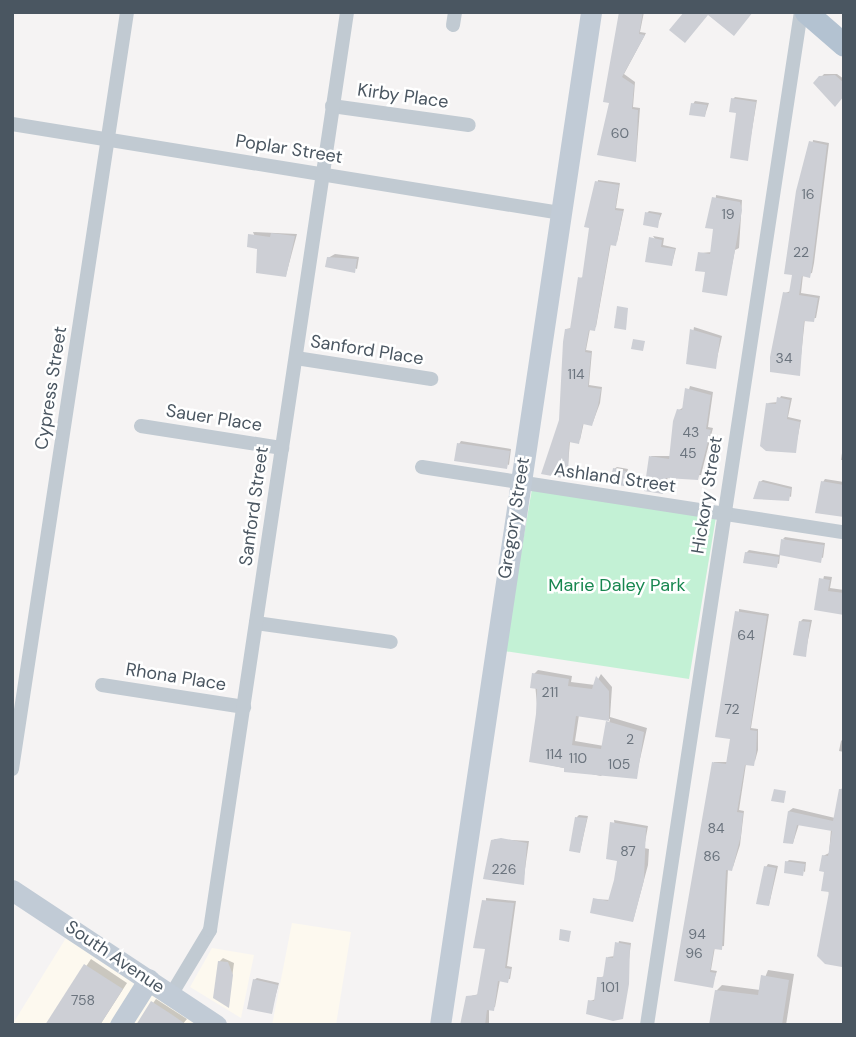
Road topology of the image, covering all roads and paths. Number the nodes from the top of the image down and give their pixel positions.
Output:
1 (127, 12) edge
2 (347, 12) edge
3 (592, 12) edge
4 (803, 12) edge
5 (844, 45) edge
6 (332, 106) junction
7 (12, 124) edge
8 (469, 125) dead end
9 (107, 140) junction
10 (323, 174) junction
11 (560, 213) junction
12 (296, 358) junction
13 (431, 379) dead end
14 (141, 426) dead end
15 (282, 448) junction
16 (422, 467) dead end
17 (519, 483) junction
18 (724, 513) junction
19 (844, 531) edge
20 (256, 623) junction
21 (391, 642) dead end
22 (102, 685) dead end
23 (244, 707) junction
24 (12, 769) edge
25 (12, 890) edge
26 (149, 979) junction
27 (171, 995) junction
28 (120, 1025) edge
29 (216, 1025) edge
30 (440, 1025) edge
31 (648, 1025) edge

1 - 9 street, Cypress Street
2 - 6 street, Sanford Street
3 - 11 street, Gregory Street
4 - 5 main road
4 - 18 street, Hickory Street
6 - 8 street, Kirby Place
6 - 10 street, Sanford Street
7 - 9 street, Poplar Street
9 - 10 street, Poplar Street
9 - 24 street, Cypress Street
10 - 11 street, Poplar Street
10 - 12 street, Sanford Street
11 - 17 street, Gregory Street
12 - 13 street, Sanford Place
12 - 15 street, Sanford Street
14 - 15 street, Sauer Place
15 - 20 street, Sanford Street
16 - 17 street, Ashland Street
17 - 18 street, Ashland Street
17 - 30 street, Gregory Street
18 - 19 street, Ashland Street
18 - 31 street, Hickory Street
20 - 21 street
20 - 23 street, Sanford Street
22 - 23 street, Rhona Place
23 - 27 street, Sanford Street
25 - 26 street, South Avenue
26 - 27 street, South Avenue
26 - 28 street
27 - 29 street, South Avenue

